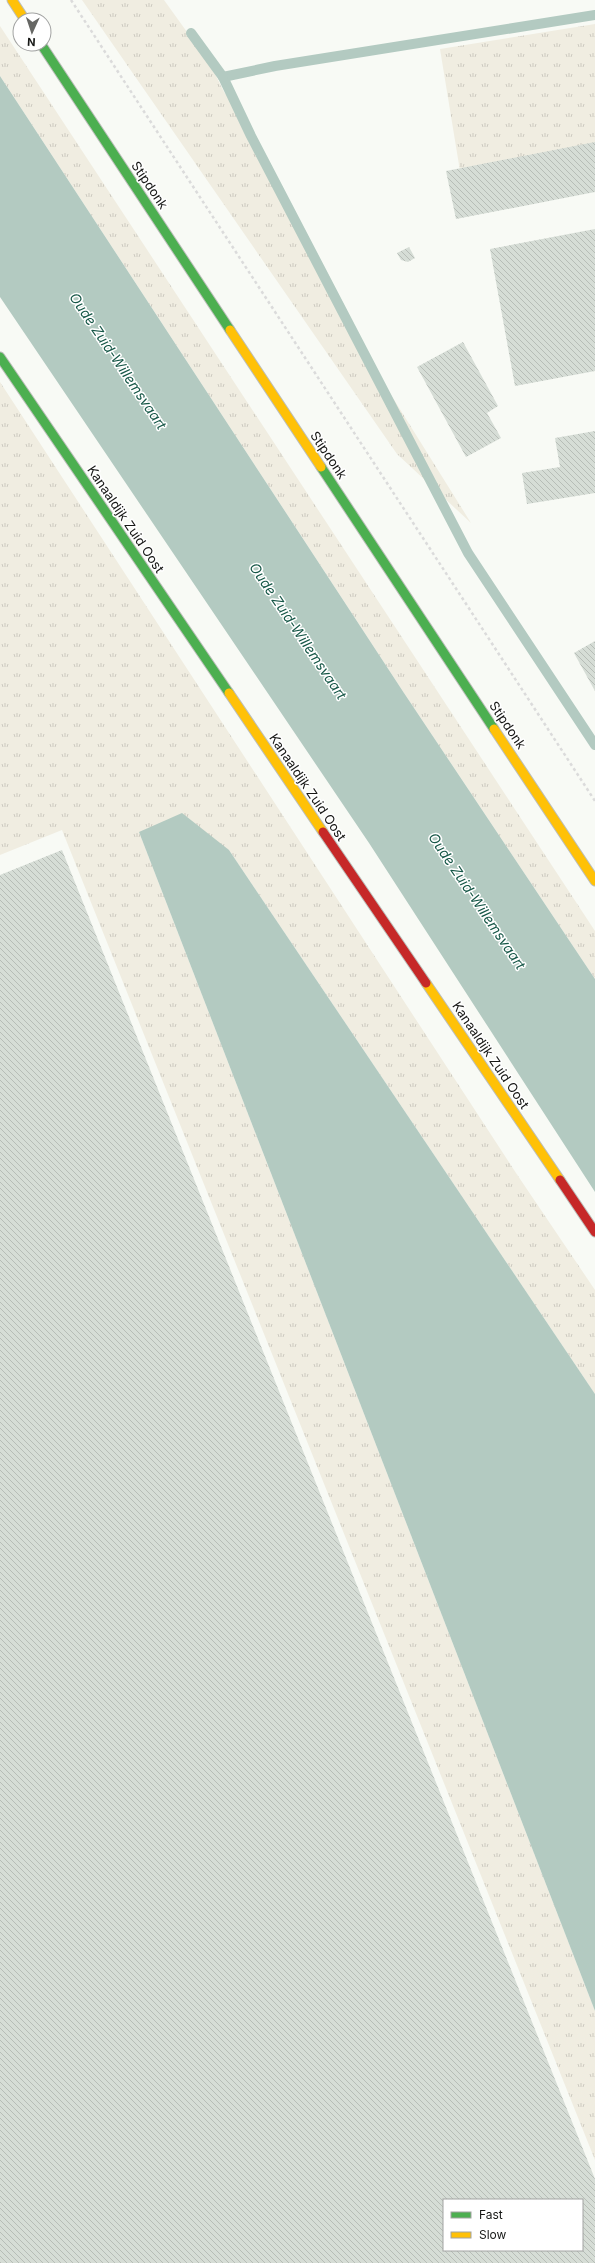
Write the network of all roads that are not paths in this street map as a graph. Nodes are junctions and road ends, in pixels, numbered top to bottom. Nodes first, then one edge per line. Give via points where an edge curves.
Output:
1 (12, 0) edge
2 (20, 12) edge
3 (46, 52) edge
4 (0, 357) edge
5 (595, 881) edge
6 (595, 1232) edge

1 - 2 street
3 - 5 street, Stipdonk
4 - 6 street, Kanaaldijk Zuid Oost

